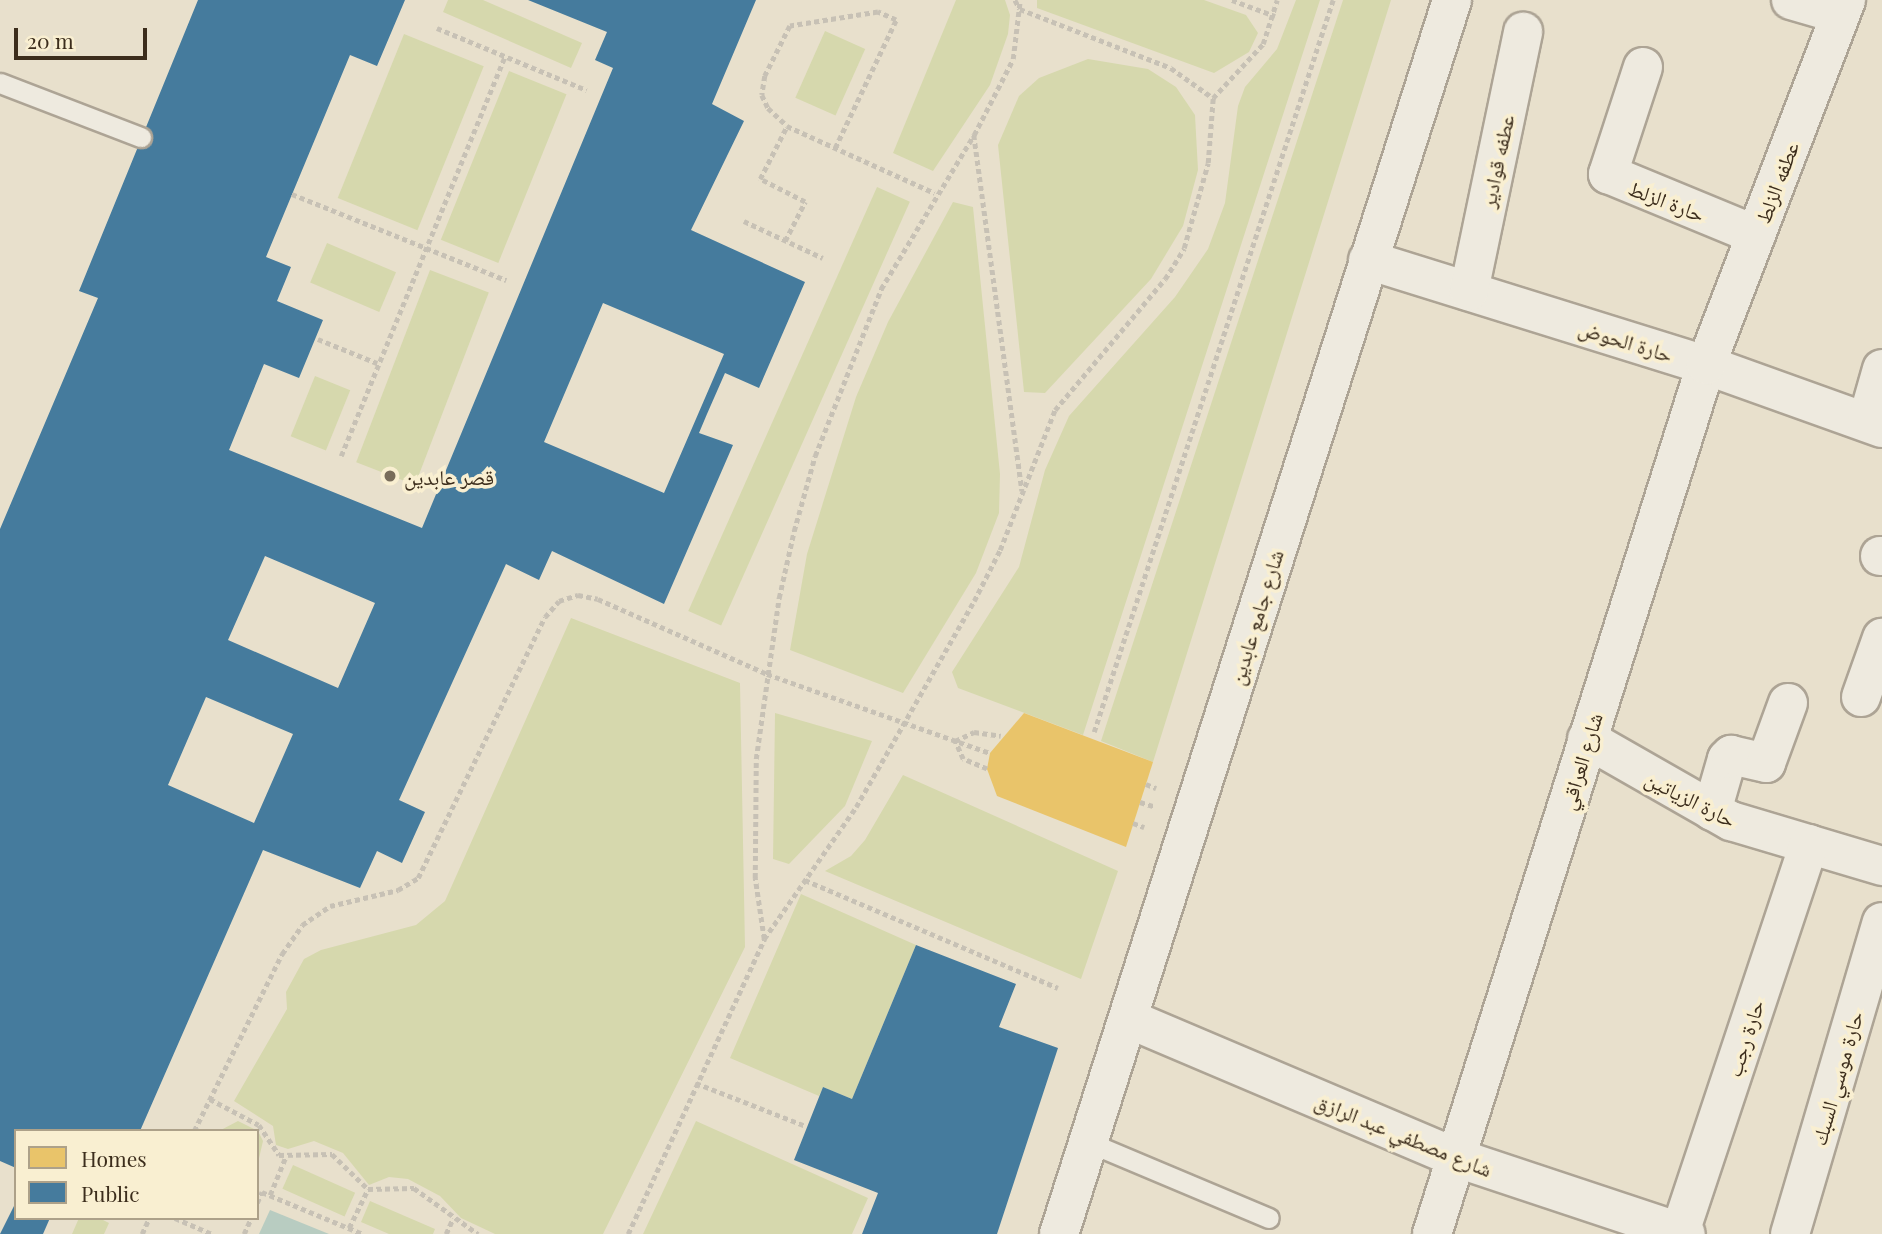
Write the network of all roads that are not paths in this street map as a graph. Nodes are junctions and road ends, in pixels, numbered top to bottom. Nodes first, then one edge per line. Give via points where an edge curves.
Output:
1 (1452, 0) edge
2 (1791, 0) edge
3 (1842, 7) edge
4 (1523, 32) dead end
5 (1643, 67) dead end
6 (0, 83) edge
7 (141, 138) dead end
8 (1756, 235) junction
9 (1368, 260) junction
10 (1469, 291) junction
11 (1706, 365) junction
12 (1882, 369) edge
13 (1874, 425) edge
14 (1882, 638) edge
15 (1861, 697) dead end
16 (1788, 703) dead end
17 (1587, 739) junction
18 (1712, 811) junction
19 (1808, 844) junction
20 (1882, 866) edge
21 (1882, 922) edge
22 (1129, 1019) junction
23 (1088, 1142) junction
24 (1457, 1158) junction
25 (1269, 1218) dead end
26 (1683, 1233) edge
27 (1059, 1234) edge
28 (1432, 1234) edge
29 (1790, 1234) edge

1 - 9 street, شارع جامع عابدين
2 - 3 street
3 - 8 street, عطفه الزلط
4 - 10 street, عطفه قوادير
5 - 8 street, حارة الزلط via 1608,174
6 - 7 lane
8 - 11 street, عطفه الزلط
9 - 10 street, حارة الحوض
9 - 22 street, شارع جامع عابدين
10 - 11 street, حارة الحوض
11 - 13 street, حارة الحوض
11 - 17 street, شارع العراقي
12 - 13 street
14 - 15 street
16 - 18 street via 1766,763 1731,755 1727,759
17 - 18 street, حارة الزياتين
17 - 24 street, شارع العراقي
18 - 19 street, حارة الزياتين
19 - 20 street, حارة الزياتين
19 - 26 street, حارة رجب
21 - 29 street, حارة موسي السبك
22 - 23 street, شارع جامع عابدين
22 - 24 street, شارع مصطفي عبد الرازق
23 - 25 lane
23 - 27 street, شارع جامع عابدين
24 - 26 street, شارع مصطفي عبد الرازق
24 - 28 street, شارع العراقي

